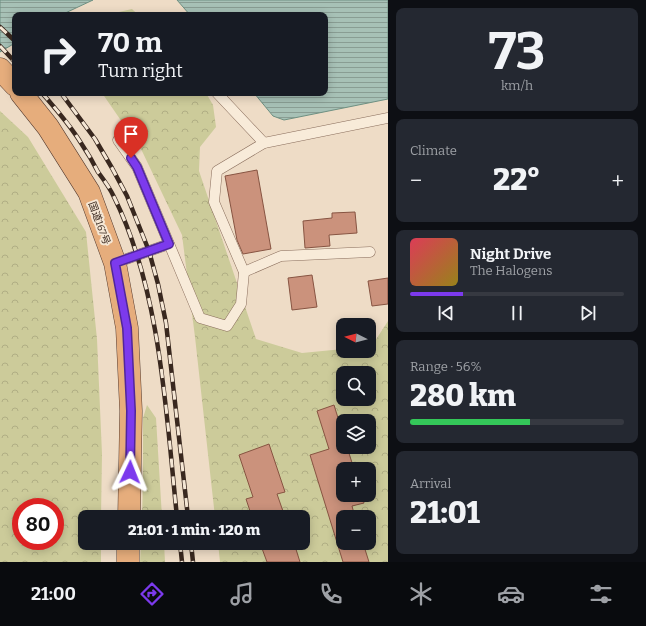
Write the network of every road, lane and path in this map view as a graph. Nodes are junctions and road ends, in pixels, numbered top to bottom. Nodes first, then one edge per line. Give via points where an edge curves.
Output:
1 (23, 96) edge
2 (220, 96) edge
3 (388, 118) edge
4 (118, 140) dead end
5 (264, 144) junction
6 (169, 244) junction
7 (370, 252) dead end
8 (115, 263) junction
9 (244, 272) junction
10 (129, 510) edge
11 (128, 550) edge
12 (128, 562) edge

1 - 8 highway, 国道167号 via 48,127 89,192
2 - 5 lane
3 - 5 lane
4 - 6 lane via 137,167
5 - 9 lane via 217,170 214,202
6 - 8 lane
6 - 9 lane via 200,318 227,326 241,304
7 - 9 lane via 281,256
8 - 10 highway, 国道167号 via 127,328 130,380
11 - 12 highway

